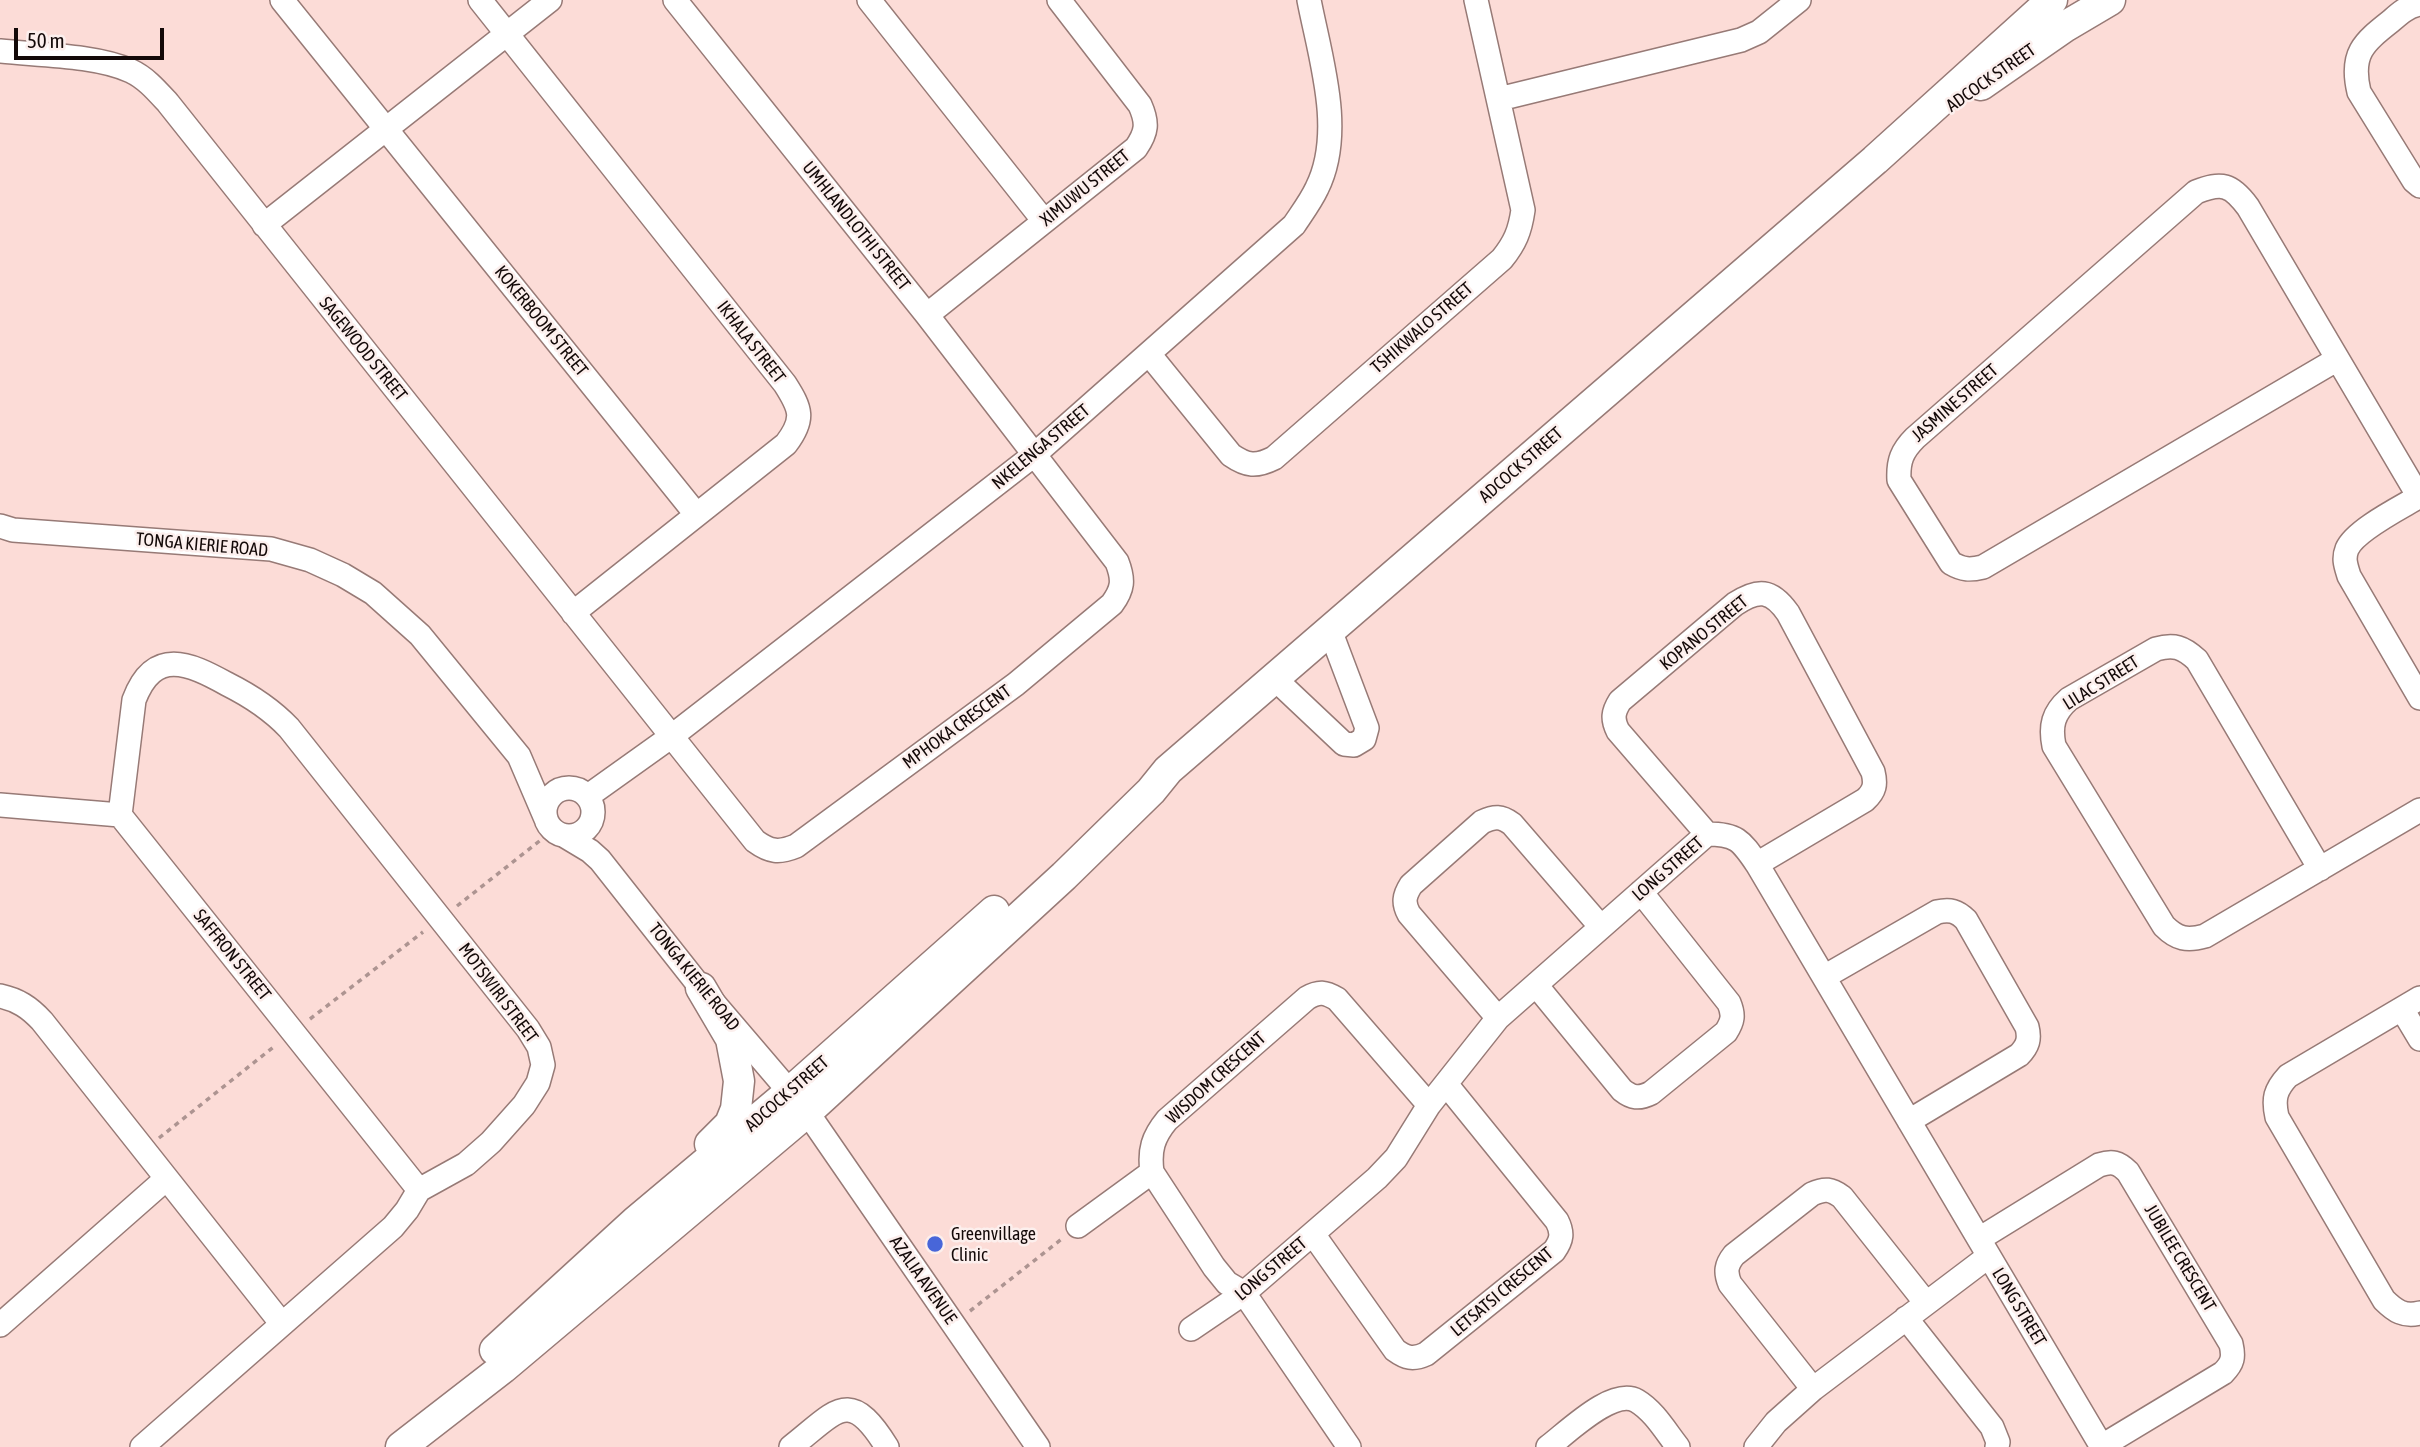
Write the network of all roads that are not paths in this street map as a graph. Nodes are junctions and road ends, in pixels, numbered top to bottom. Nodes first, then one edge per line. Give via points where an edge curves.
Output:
1 (282, 0) edge
2 (480, 0) edge
3 (550, 0) edge
4 (675, 0) edge
5 (869, 0) edge
6 (1059, 0) edge
7 (1309, 0) edge
8 (1476, 0) edge
9 (1798, 0) edge
10 (2052, 0) edge
11 (2110, 0) edge
12 (2420, 4) edge
13 (507, 34) junction
14 (0, 51) edge
15 (1499, 99) junction
16 (386, 129) junction
17 (1875, 160) junction
18 (2420, 186) edge
19 (1044, 221) junction
20 (264, 225) junction
21 (927, 315) junction
22 (1149, 354) junction
23 (2336, 360) junction
24 (1034, 455) junction
25 (2419, 497) edge
26 (696, 514) junction
27 (4, 529) edge
28 (573, 613) junction
29 (1331, 629) junction
30 (1274, 678) junction
31 (2420, 698) edge
32 (672, 736) junction
33 (519, 756) junction
34 (583, 793) junction
35 (0, 805) edge
36 (2420, 810) edge
37 (120, 815) junction
38 (592, 820) junction
39 (555, 828) junction
40 (1707, 834) junction
41 (600, 860) junction
42 (1757, 863) junction
43 (2320, 869) junction
44 (1641, 892) junction
45 (1601, 927) junction
46 (1824, 977) junction
47 (1536, 985) junction
48 (701, 988) junction
49 (0, 996) edge
50 (2411, 1003) edge
51 (1498, 1018) junction
52 (2420, 1039) edge
53 (1446, 1084) junction
54 (799, 1102) junction
55 (1429, 1105) junction
56 (1909, 1121) junction
57 (1152, 1172) junction
58 (166, 1179) junction
59 (419, 1190) junction
60 (635, 1222) junction
61 (1078, 1226) road end
62 (1312, 1234) junction
63 (1984, 1247) junction
64 (1244, 1293) junction
65 (1926, 1303) junction
66 (2420, 1313) edge
67 (1906, 1318) junction
68 (282, 1324) junction
69 (0, 1325) edge
70 (1191, 1329) dead end
71 (1813, 1389) junction
72 (410, 1439) edge
73 (2102, 1446) edge
74 (142, 1447) edge
75 (791, 1447) edge
76 (887, 1447) edge
77 (1038, 1447) edge
78 (1349, 1447) edge
79 (1548, 1447) edge
80 (1678, 1447) edge
81 (1756, 1447) edge
82 (1997, 1447) edge

1 - 16 street, KOKERBOOM STREET
2 - 13 street, IKHALA STREET
3 - 13 street
4 - 21 street, UMHLANDLOTHI STREET
5 - 19 street
6 - 19 street, XIMUWU STREET via 1147,120 1145,135 1136,148
7 - 22 street, NKELENGA STREET via 1329,105 1327,154 1318,186 1294,225
8 - 15 street, TSHIKWALO STREET
9 - 15 street via 1759,32 1741,40
10 - 17 main road, ADCOCK STREET
11 - 17 main road, ADCOCK STREET
12 - 18 street via 2367,40 2355,76 2359,92
13 - 16 street
13 - 26 street, IKHALA STREET via 797,404 800,420 786,444
14 - 20 street, SAGEWOOD STREET via 86,60 132,71 168,103
15 - 22 street, TSHIKWALO STREET via 1523,210 1515,243 1274,458 1252,465 1231,454
16 - 20 street
16 - 26 street, KOKERBOOM STREET
17 - 29 main road, ADCOCK STREET
19 - 21 street, XIMUWU STREET
20 - 28 street, SAGEWOOD STREET
21 - 24 street, UMHLANDLOTHI STREET
22 - 24 street, NKELENGA STREET
23 - 23 street, JASMINE STREET via 2248,207 2238,193 2213,186 2196,192 1910,443 1901,455 1899,480 1951,564 1970,570 1983,567
23 - 25 street, JASMINE STREET
24 - 32 street, NKELENGA STREET
24 - 32 street, MPHOKA CRESCENT via 1117,562 1123,577 1121,592 1112,604 1016,684 782,852 767,850 755,841
25 - 31 street via 2358,535 2348,546 2344,561 2348,576
26 - 28 street, IKHALA STREET
27 - 33 street, TONGA KIERIE ROAD via 271,549 343,575 373,593 420,635
28 - 32 street, SAGEWOOD STREET
29 - 30 main road, ADCOCK STREET
29 - 30 street via 1367,729 1364,739 1344,744
30 - 54 main road, ADCOCK STREET via 1168,769 1064,876
32 - 34 street, NKELENGA STREET
33 - 34 street, TONGA KIERIE ROAD
33 - 39 street, TONGA KIERIE ROAD
34 - 38 street via 593,807
34 - 39 street via 564,788 552,794 546,805
35 - 37 street
36 - 43 street, LILAC STREET
37 - 59 street, SAFFRON STREET
37 - 59 street, MOTSWIRI STREET via 134,700 141,682 152,670 183,663 256,699 282,720 441,919 528,1029 543,1065 524,1105 491,1142 466,1164
38 - 39 street via 579,834
38 - 41 street, TONGA KIERIE ROAD
39 - 41 street, TONGA KIERIE ROAD
40 - 42 street, LONG STREET via 1728,834 1744,844
40 - 42 street, KOPANO STREET via 1618,731 1614,710 1735,604 1749,595 1766,594 1788,613 1876,782 1865,800
40 - 44 street, LONG STREET
41 - 48 street, TONGA KIERIE ROAD
42 - 46 street, LONG STREET
43 - 43 street, LILAC STREET via 2205,936 2175,937 2054,746 2051,732 2059,709 2156,649 2171,645 2186,649 2197,660
44 - 45 street, LONG STREET
44 - 47 street via 1729,1003 1732,1023 1726,1032 1651,1093 1642,1098 1630,1096
45 - 47 street, LONG STREET
45 - 51 street via 1512,824 1503,817 1482,822 1411,885 1404,905
46 - 56 street, LONG STREET
46 - 56 street via 1937,912 1958,912 1966,920 2026,1027 2026,1048
47 - 51 street, LONG STREET
48 - 54 street, TONGA KIERIE ROAD
48 - 60 main road via 731,1039 739,1081 736,1109 730,1124 665,1186
49 - 58 street via 15,999 42,1021
50 - 52 street
50 - 66 street via 2288,1076 2277,1087 2273,1102 2277,1117 2384,1300 2395,1311
51 - 53 street, LONG STREET
53 - 55 street, LONG STREET
53 - 62 street, LETSATSI CRESCENT via 1557,1221 1562,1231 1554,1251 1415,1359 1395,1350
54 - 60 main road, ADCOCK STREET
54 - 72 main road, ADCOCK STREET via 503,1368
54 - 77 street, AZALIA AVENUE
55 - 57 street, WISDOM CRESCENT via 1337,999 1316,993 1167,1120 1150,1154
55 - 62 street, LONG STREET via 1396,1158
56 - 63 street, LONG STREET
57 - 61 street
57 - 64 street via 1214,1267 1227,1283
58 - 68 street
58 - 69 street
59 - 68 street, MOTSWIRI STREET via 393,1227
60 - 72 main road, ADCOCK STREET via 462,1382
62 - 64 street, LONG STREET
63 - 65 street
63 - 73 street, LONG STREET
63 - 73 street, JUBILEE CRESCENT via 2099,1165 2120,1164 2231,1344 2234,1355 2223,1373
64 - 70 street, LONG STREET
64 - 78 street
65 - 67 street
65 - 71 street via 1842,1197 1822,1189 1812,1194 1734,1255 1726,1274
67 - 71 street
67 - 82 street via 1992,1427
68 - 74 street, MOTSWIRI STREET
71 - 81 street
75 - 76 street via 846,1409 858,1411 871,1422
79 - 80 street via 1605,1403 1619,1398 1635,1399

